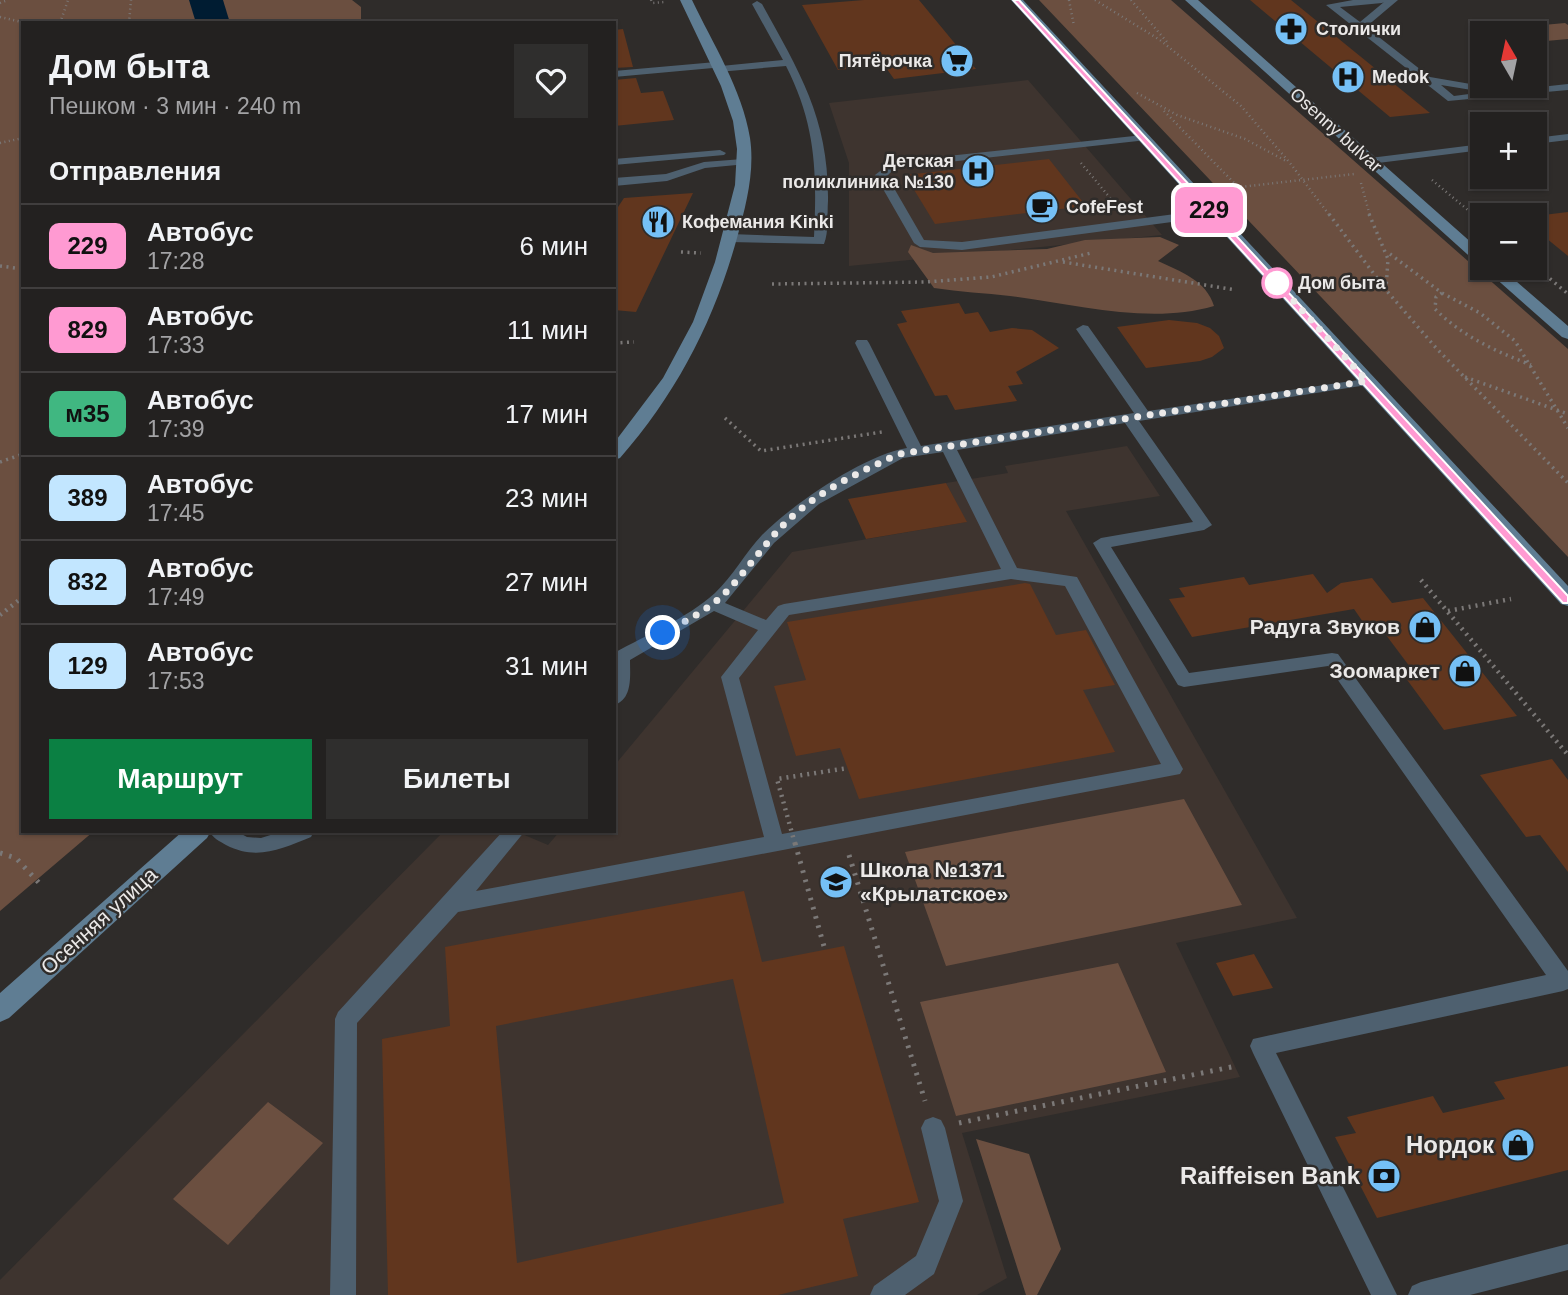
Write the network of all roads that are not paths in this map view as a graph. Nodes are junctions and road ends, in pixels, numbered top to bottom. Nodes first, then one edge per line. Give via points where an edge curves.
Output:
1 (686, 0) edge
2 (1017, 0) edge
3 (1191, 0) edge
4 (1382, 0) edge
5 (1393, 0) edge
6 (757, 4) dead end
7 (1360, 27) junction
8 (787, 59) junction
9 (716, 66) junction
10 (616, 74) edge
11 (1565, 89) edge
12 (1568, 137) edge
13 (1143, 138) junction
14 (1547, 140) edge
15 (1470, 148) edge
16 (744, 156) junction
17 (1370, 161) junction
18 (616, 162) edge
19 (616, 182) edge
20 (1213, 213) junction
21 (730, 238) junction
22 (1470, 249) edge
23 (1506, 280) edge
24 (1083, 329) dead end
25 (1568, 334) edge
26 (862, 343) dead end
27 (1367, 381) junction
28 (1137, 417) junction
29 (947, 445) junction
30 (916, 451) junction
31 (616, 452) edge
32 (1011, 573) junction
33 (1568, 599) edge
34 (713, 604) junction
35 (769, 628) junction
36 (617, 659) edge
37 (616, 695) edge
38 (197, 833) edge
39 (222, 833) edge
40 (299, 833) edge
41 (513, 833) edge
42 (775, 843) junction
43 (453, 904) junction
44 (0, 1010) edge
45 (933, 1128) road end
46 (1568, 1257) edge
47 (343, 1295) edge
48 (883, 1295) edge
49 (1384, 1295) edge
50 (1421, 1295) edge

1 - 9 street
2 - 13 street
3 - 17 street, Osenny bulvar
4 - 7 lane via 1331,5
5 - 7 lane
6 - 8 lane
7 - 11 lane via 1426,79 1509,93
8 - 9 lane
8 - 21 lane via 818,140 820,241
9 - 10 lane
9 - 16 street via 739,119
12 - 14 lane
13 - 20 street
13 - 20 lane via 892,165 881,175 920,243 962,246
15 - 17 lane
16 - 18 lane
16 - 19 lane via 667,177
16 - 21 street via 741,196
17 - 22 street, Osenny bulvar
20 - 27 street
21 - 31 street via 703,319 677,371
23 - 25 street
24 - 28 lane
26 - 30 lane
27 - 28 lane
27 - 33 street
28 - 29 lane
28 - 49 lane via 1204,525 1101,543 1184,680 1332,659 1563,981 1261,1046
29 - 30 lane
29 - 32 lane
30 - 34 lane via 899,454 841,481 800,509
32 - 35 lane via 784,610
32 - 42 lane via 1071,581 1173,769
34 - 35 lane
34 - 36 lane
35 - 42 lane via 730,677
36 - 37 lane via 621,688
38 - 44 street, Осенняя улица
39 - 40 lane via 241,845 262,848
41 - 43 lane
42 - 43 lane
43 - 47 lane via 346,1019
45 - 48 lane via 951,1201 925,1265
46 - 50 lane

